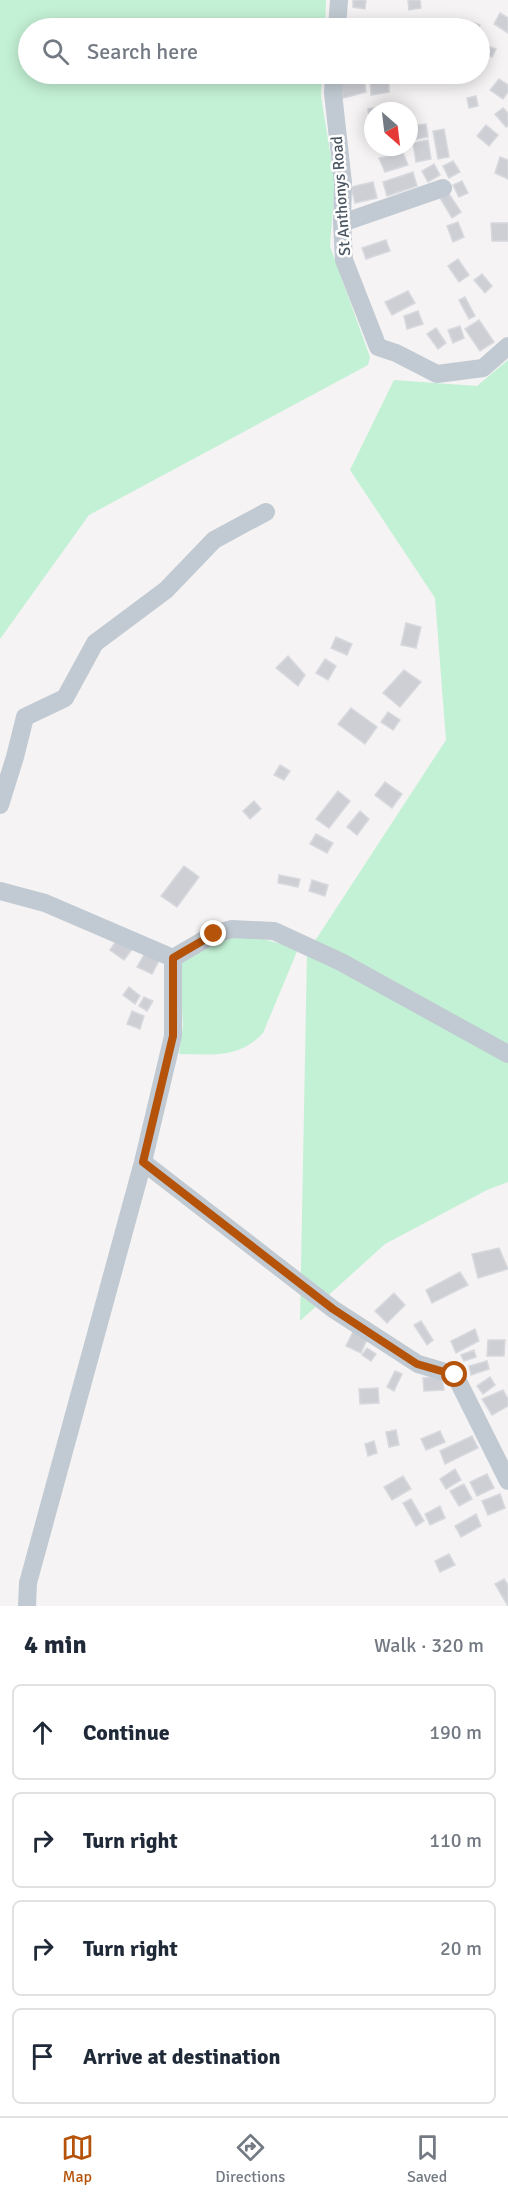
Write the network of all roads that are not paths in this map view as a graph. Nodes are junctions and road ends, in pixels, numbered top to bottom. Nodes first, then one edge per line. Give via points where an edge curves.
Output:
1 (339, 0) edge
2 (338, 18) edge
3 (333, 84) edge
4 (443, 188) dead end
5 (342, 223) junction
6 (508, 346) edge
7 (266, 512) dead end
8 (0, 805) edge
9 (0, 891) edge
10 (173, 958) junction
11 (508, 1054) edge
12 (143, 1162) junction
13 (508, 1481) edge
14 (27, 1606) edge

1 - 2 street
3 - 5 street, St Anthonys Road via 344,183
4 - 5 street
5 - 6 street, St Anthonys Road via 345,260 378,347 437,374 483,368
7 - 8 street via 214,540 166,590 94,643 65,698 25,717
9 - 10 street via 45,903
10 - 11 street via 214,934 232,929 274,931 341,962
10 - 12 street via 173,1036
12 - 13 street via 333,1309 417,1364 455,1375
12 - 14 street via 28,1583

